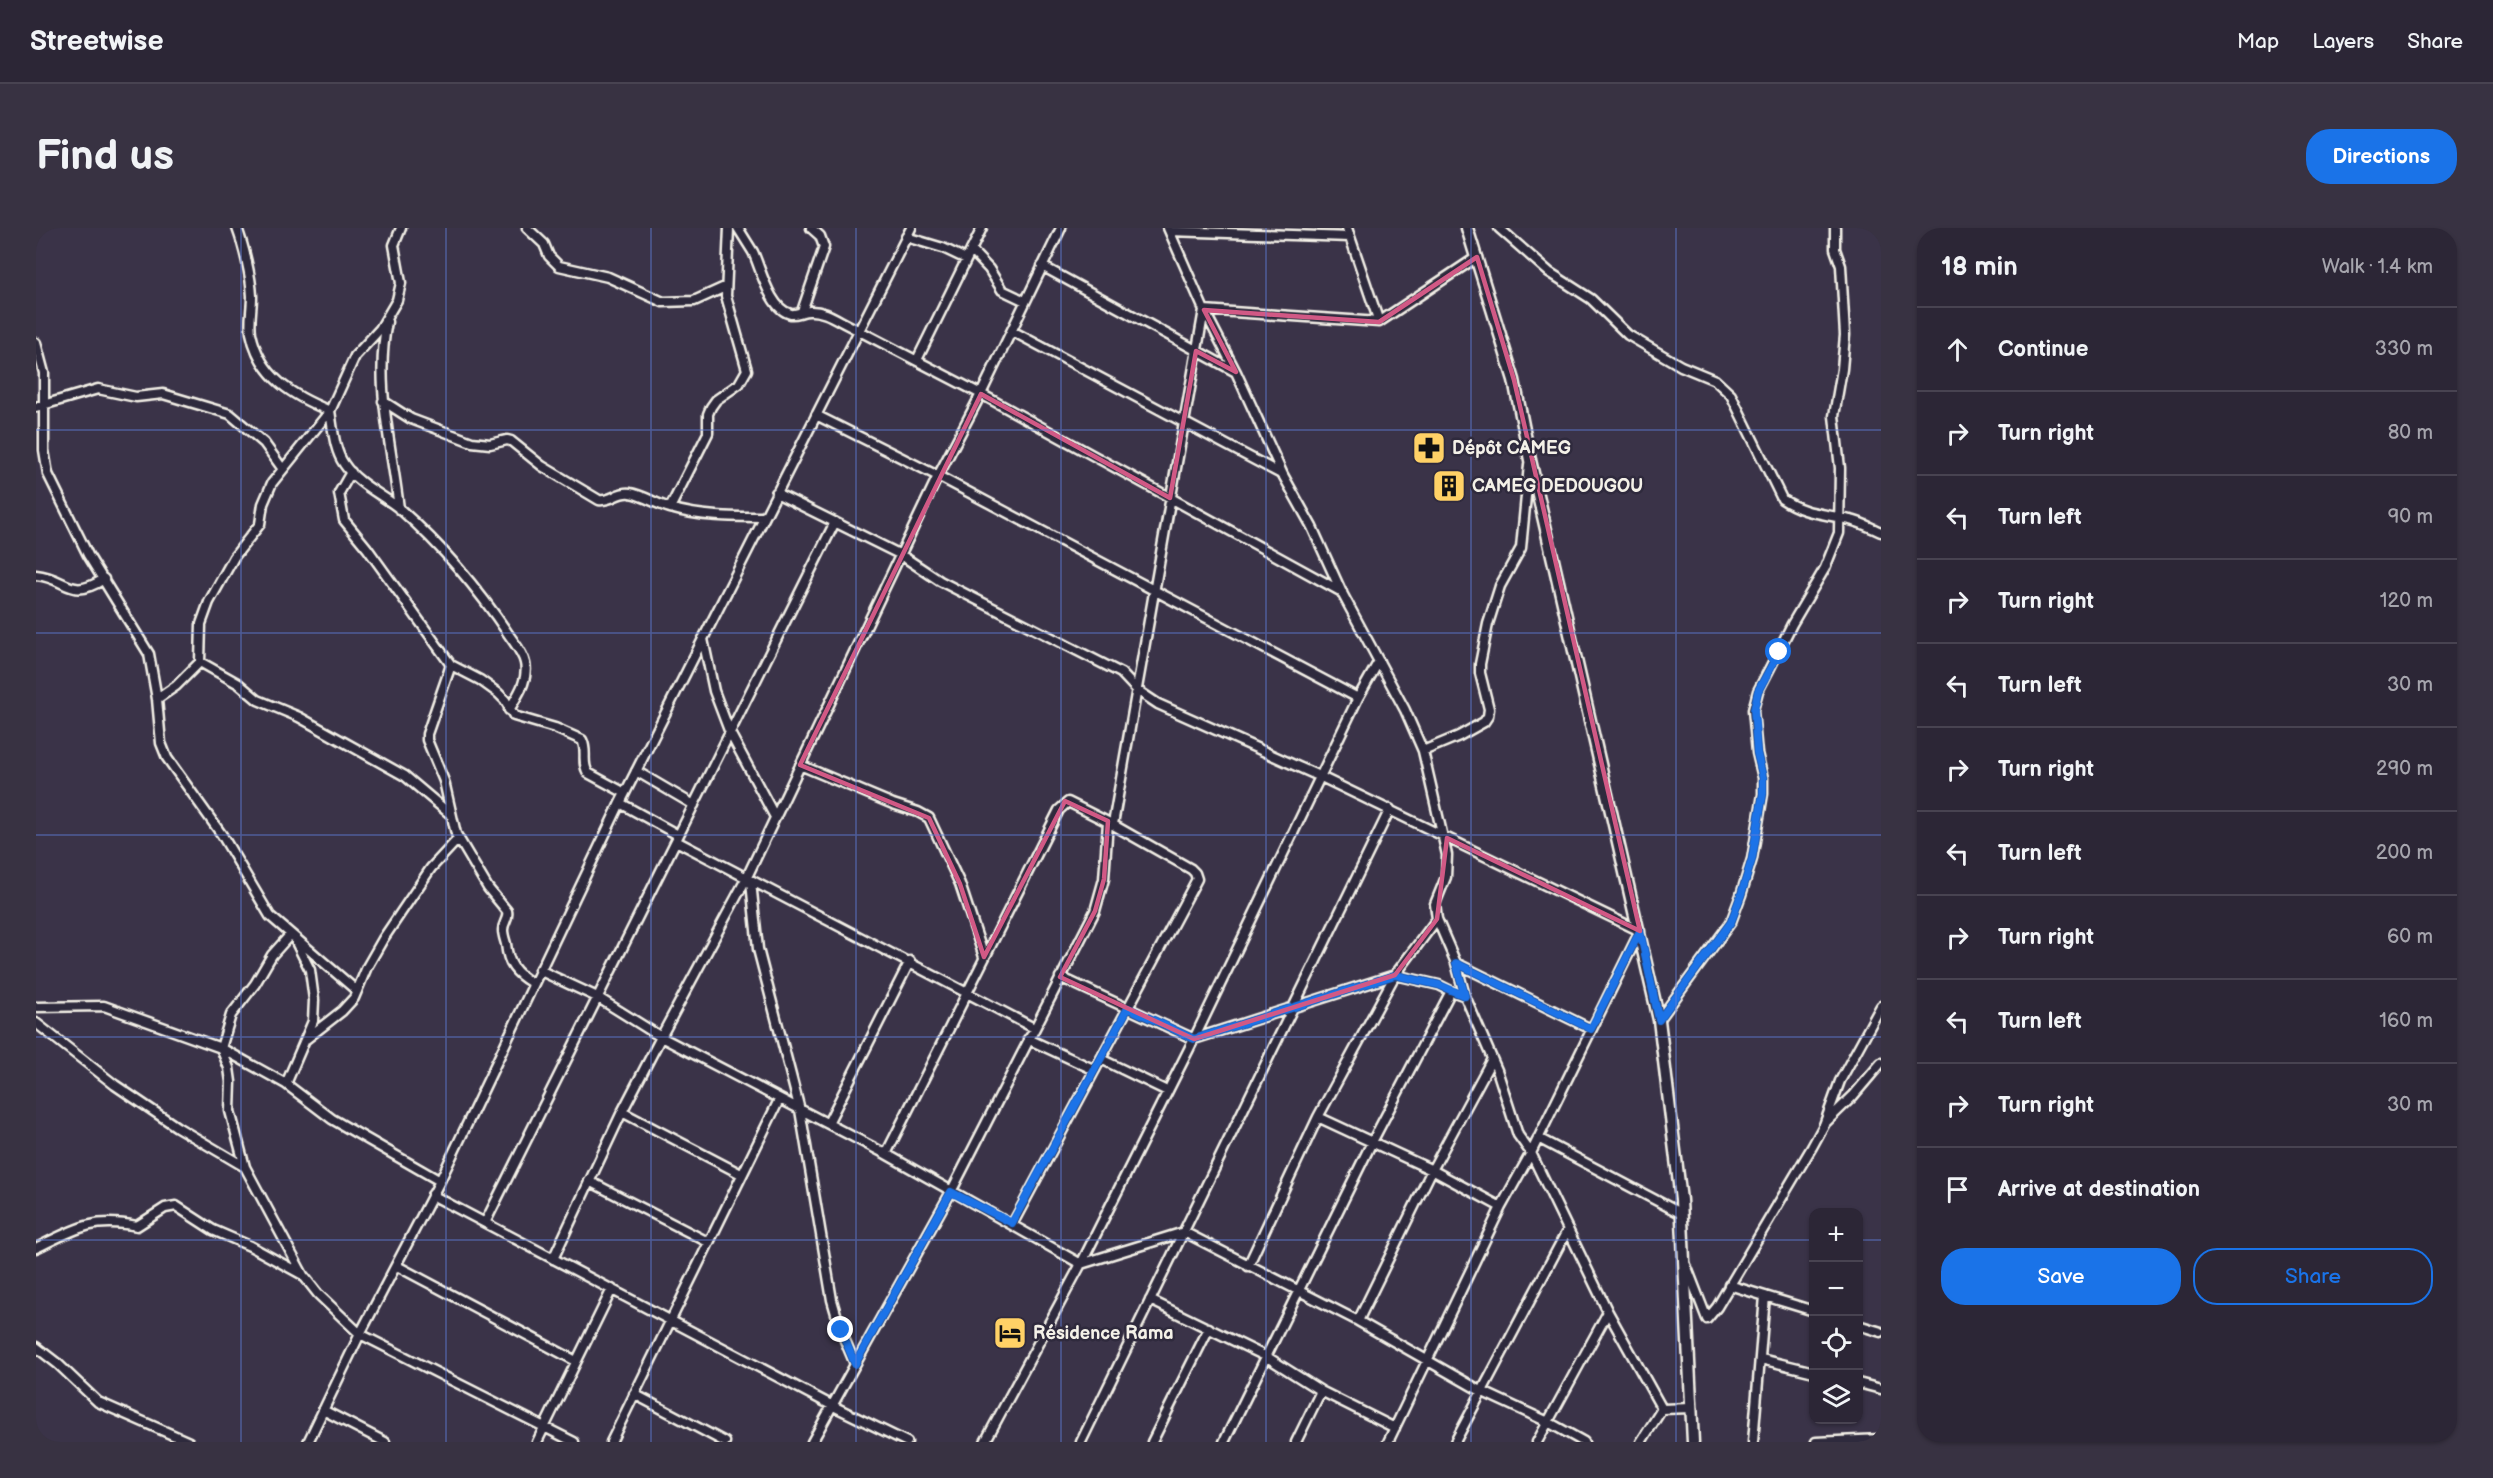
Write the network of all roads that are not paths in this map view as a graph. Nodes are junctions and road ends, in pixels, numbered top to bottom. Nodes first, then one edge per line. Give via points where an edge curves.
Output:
1 (237, 228) edge
2 (401, 228) edge
3 (527, 228) edge
4 (729, 228) edge
5 (738, 228) edge
6 (811, 228) edge
7 (982, 228) edge
8 (1061, 228) edge
9 (1347, 228) edge
10 (1467, 228) edge
11 (1499, 228) edge
12 (1836, 228) edge
13 (1169, 230) edge
14 (908, 232) edge
15 (1350, 237) junction
16 (971, 250) junction
17 (1477, 258) junction
18 (966, 260) junction
19 (1042, 266) junction
20 (725, 286) junction
21 (1025, 301) junction
22 (1204, 310) junction
23 (802, 311) junction
24 (388, 318) junction
25 (1379, 322) junction
26 (858, 330) junction
27 (1012, 331) junction
28 (36, 343) edge
29 (1196, 351) junction
30 (917, 360) junction
31 (1236, 372) junction
32 (981, 394) junction
33 (383, 401) junction
34 (45, 404) junction
35 (36, 407) edge
36 (330, 411) junction
37 (816, 415) junction
38 (1184, 422) junction
39 (1530, 460) junction
40 (282, 468) junction
41 (351, 472) junction
42 (1284, 475) junction
43 (938, 477) junction
44 (776, 493) junction
45 (1170, 498) junction
46 (670, 508) junction
47 (399, 509) junction
48 (764, 517) junction
49 (1840, 518) junction
50 (835, 522) junction
51 (1881, 532) edge
52 (901, 555) junction
53 (36, 575) edge
54 (104, 579) junction
55 (1154, 590) junction
56 (1342, 592) junction
57 (703, 639) junction
58 (1379, 661) junction
59 (200, 662) junction
60 (451, 665) junction
61 (1137, 690) junction
62 (1358, 698) junction
63 (157, 699) junction
64 (509, 710) junction
65 (730, 733) junction
66 (1423, 751) junction
67 (800, 765) junction
68 (636, 771) junction
69 (1321, 777) junction
70 (625, 793) junction
71 (620, 803) junction
72 (694, 804) junction
73 (1390, 809) junction
74 (450, 814) junction
75 (775, 817) junction
76 (1110, 823) junction
77 (1444, 837) junction
78 (677, 838) junction
79 (458, 839) junction
80 (748, 880) junction
81 (1437, 919) junction
82 (1640, 931) junction
83 (292, 937) junction
84 (984, 957) junction
85 (910, 961) junction
86 (1456, 963) junction
87 (539, 970) junction
88 (1395, 975) junction
89 (1060, 976) junction
90 (532, 983) junction
91 (357, 991) junction
92 (1451, 991) junction
93 (966, 992) junction
94 (1465, 996) junction
95 (597, 997) junction
96 (1881, 1006) edge
97 (36, 1007) edge
98 (1293, 1007) junction
99 (1128, 1008) junction
100 (1659, 1020) junction
101 (36, 1023) edge
102 (1034, 1028) junction
103 (1591, 1029) junction
104 (661, 1037) junction
105 (306, 1039) junction
106 (1028, 1039) junction
107 (1194, 1039) junction
108 (221, 1048) junction
109 (1101, 1059) junction
110 (1491, 1059) junction
111 (1881, 1063) edge
112 (1095, 1070) junction
113 (286, 1084) junction
114 (1167, 1091) junction
115 (778, 1100) junction
116 (800, 1110) junction
117 (622, 1112) junction
118 (1318, 1117) junction
119 (828, 1123) junction
120 (1824, 1125) junction
121 (1538, 1138) junction
122 (1371, 1143) junction
123 (1531, 1153) junction
124 (886, 1154) junction
125 (245, 1167) junction
126 (1432, 1170) junction
127 (741, 1174) junction
128 (440, 1181) junction
129 (589, 1182) junction
130 (951, 1192) junction
131 (432, 1195) junction
132 (1501, 1207) junction
133 (1682, 1214) junction
134 (485, 1223) junction
135 (1012, 1223) junction
136 (1568, 1229) junction
137 (1184, 1232) junction
138 (708, 1242) junction
139 (36, 1248) edge
140 (553, 1259) junction
141 (1684, 1259) junction
142 (1082, 1264) junction
143 (397, 1266) junction
144 (1248, 1266) junction
145 (303, 1275) junction
146 (1729, 1285) junction
147 (612, 1289) junction
148 (1299, 1291) junction
149 (1765, 1296) junction
150 (1150, 1300) junction
151 (1809, 1309) edge
152 (1608, 1312) junction
153 (670, 1320) junction
154 (1358, 1321) junction
155 (1863, 1327) edge
156 (1209, 1328) junction
157 (1881, 1332) edge
158 (360, 1334) junction
159 (36, 1347) edge
160 (1267, 1357) junction
161 (1761, 1359) junction
162 (1428, 1360) junction
163 (576, 1361) junction
164 (855, 1364) junction
165 (1809, 1371) edge
166 (1863, 1384) edge
167 (1881, 1389) edge
168 (1321, 1391) junction
169 (1481, 1391) junction
170 (634, 1394) junction
171 (832, 1406) junction
172 (1691, 1407) junction
173 (1662, 1409) junction
174 (323, 1410) junction
175 (1548, 1422) junction
176 (545, 1427) junction
177 (1395, 1428) junction
178 (160, 1430) junction
179 (1881, 1439) edge
180 (162, 1442) edge
181 (189, 1442) edge
182 (308, 1442) edge
183 (385, 1442) edge
184 (537, 1442) edge
185 (574, 1442) edge
186 (611, 1442) edge
187 (725, 1442) edge
188 (812, 1442) edge
189 (907, 1442) edge
190 (985, 1442) edge
191 (1081, 1442) edge
192 (1152, 1442) edge
193 (1224, 1442) edge
194 (1296, 1442) edge
195 (1388, 1442) edge
196 (1455, 1442) edge
197 (1537, 1442) edge
198 (1584, 1442) edge
199 (1641, 1442) edge
200 (1693, 1442) edge
201 (1753, 1442) edge
202 (1816, 1442) edge

1 - 36 street via 251,293 251,334 259,354 282,387 299,399
2 - 24 street via 394,245 401,290
3 - 20 street via 559,266 632,286 663,302 694,301
4 - 20 street
5 - 23 street via 775,303 789,314
6 - 23 street via 824,247
7 - 16 street
8 - 19 street
9 - 15 street
10 - 17 main road
11 - 49 street via 1549,272 1591,299 1628,335 1724,387 1782,499 1796,508
12 - 49 street via 1845,335 1834,416
13 - 15 street
13 - 22 street
14 - 18 street
14 - 26 street
15 - 25 street
16 - 18 street
16 - 21 street via 1002,290
17 - 25 street
17 - 39 main road via 1514,380
18 - 30 street
19 - 21 street
19 - 29 street
20 - 46 street via 747,370 739,384 711,407 708,434
21 - 27 street
22 - 25 street
22 - 29 street
22 - 31 street
23 - 26 street via 824,313
24 - 33 street via 381,373
24 - 36 street via 355,356
26 - 30 street
26 - 37 street
27 - 32 street
27 - 38 street
28 - 34 street via 44,374
29 - 31 street
29 - 38 street
30 - 32 street
31 - 42 street
32 - 43 street
32 - 45 street
33 - 46 street via 411,419 466,440 490,444 511,441 542,466 599,500 628,492
33 - 47 street
34 - 35 street
34 - 40 street via 98,389 136,397 163,394 230,414 264,443
34 - 54 street via 48,474
36 - 40 street
36 - 41 street via 339,457
37 - 43 street
37 - 44 street
38 - 42 street
38 - 45 street
39 - 66 street via 1521,548 1500,586 1480,664 1488,717 1459,736
39 - 82 main road
40 - 59 street via 265,497 260,524 234,557 209,602 201,624
41 - 47 street
41 - 60 street via 339,493 344,520
42 - 56 street
43 - 52 street
43 - 55 street
44 - 48 street
44 - 50 street
45 - 55 street
45 - 56 street
46 - 48 street via 719,517
47 - 64 street via 465,577 520,651 525,663 524,681
48 - 57 street
49 - 51 street
49 - 100 street via 1831,555 1756,700 1763,794 1752,859 1741,895 1731,922
50 - 52 street
50 - 65 street
52 - 61 street via 940,581 1121,673
52 - 67 street
53 - 54 street via 78,590
54 - 63 street via 149,654
55 - 61 street
55 - 62 street
56 - 58 street
57 - 65 street via 714,691
57 - 68 street
58 - 62 street
58 - 66 street
59 - 63 street
59 - 74 street via 258,699 299,717 405,776
60 - 64 street via 498,693
60 - 74 street via 427,734 444,781
61 - 69 street via 1158,704
61 - 76 street
62 - 69 street
63 - 83 street via 161,743 167,758 222,835 270,916
64 - 70 street via 514,716 582,740 588,773
65 - 72 street
65 - 75 street
66 - 77 street
67 - 75 street
67 - 84 street via 928,818 960,884
68 - 70 street
68 - 72 street
69 - 73 street
69 - 107 street
70 - 71 street
71 - 78 street
71 - 87 street
72 - 78 street
73 - 77 street
73 - 98 street
74 - 79 street
75 - 80 street
76 - 84 street via 1068,802 1062,805
76 - 89 street via 1104,879 1095,911
76 - 99 street via 1191,869 1197,879
77 - 81 street via 1447,870 1436,904
77 - 82 street
78 - 80 street
78 - 95 street
79 - 90 street via 507,911 503,930 506,956 512,968
79 - 91 street via 431,868 383,939
80 - 85 street
80 - 104 street
80 - 116 street via 758,949
81 - 86 street
81 - 88 street
82 - 100 main road
82 - 103 street
83 - 91 street
83 - 105 street via 310,970 313,1021
83 - 108 street via 272,955 231,1015
84 - 93 street
85 - 93 street
85 - 119 street
86 - 94 street
86 - 103 street
87 - 90 street
87 - 95 street
88 - 92 street
88 - 98 street
88 - 118 street
89 - 99 street
89 - 102 street
90 - 128 street
91 - 105 street via 342,1011
92 - 94 street
92 - 122 street
93 - 102 street
93 - 124 street
94 - 110 street
95 - 104 street
95 - 134 street
96 - 120 street via 1840,1081
97 - 108 street via 104,1006
98 - 107 street
98 - 137 street
99 - 107 street
99 - 109 street
100 - 133 main road
101 - 125 street via 115,1085
102 - 106 street
103 - 121 street
104 - 115 street
104 - 117 street
105 - 113 street
106 - 112 street
106 - 130 street
107 - 114 street
108 - 113 street
108 - 125 street via 229,1068 230,1111
109 - 112 street
109 - 114 street
110 - 123 street via 1518,1135
110 - 126 street
111 - 120 street
112 - 135 street
113 - 128 street via 332,1119
114 - 142 street
115 - 116 street
115 - 127 street
116 - 119 street
116 - 164 street via 832,1300
117 - 127 street
117 - 129 street
118 - 122 street
118 - 144 street
119 - 124 street
120 - 146 street
121 - 123 street
121 - 133 street
122 - 126 street
122 - 148 street
123 - 132 street
123 - 136 street
124 - 130 street
125 - 145 street
126 - 132 street
126 - 154 street
127 - 138 street
128 - 131 street
129 - 138 street
129 - 140 street
130 - 135 street
130 - 164 street
131 - 134 street
131 - 143 street
132 - 162 street
133 - 141 main road
134 - 140 street
135 - 142 street
136 - 152 street
136 - 169 street
137 - 142 street
137 - 144 street
137 - 150 street
138 - 153 street
139 - 145 street via 91,1223 137,1226 165,1208 176,1206 213,1230
140 - 147 street
141 - 146 street via 1707,1319
141 - 172 main road
142 - 190 street
143 - 158 street
143 - 163 street
144 - 148 street
145 - 158 street
146 - 149 street
147 - 153 street
147 - 163 street
148 - 154 street
148 - 160 street
149 - 151 street
149 - 161 street
150 - 156 street
150 - 191 street
152 - 173 street
152 - 175 street
153 - 170 street
153 - 171 street
154 - 162 street
155 - 157 street
156 - 160 street
156 - 192 street
158 - 174 street
158 - 176 street
159 - 178 street via 99,1402
160 - 168 street
160 - 193 street
161 - 165 street
161 - 201 street
162 - 169 street
162 - 177 street
163 - 176 street
164 - 171 street
166 - 167 street
168 - 177 street
168 - 194 street
169 - 175 street
169 - 196 street
170 - 186 street
170 - 187 street
171 - 188 street
171 - 189 street
172 - 173 street
172 - 200 main road
173 - 199 street
174 - 182 street
174 - 183 street
175 - 197 street
175 - 198 street
176 - 184 street
176 - 185 street
177 - 195 street
178 - 180 street
178 - 181 street
179 - 202 street

